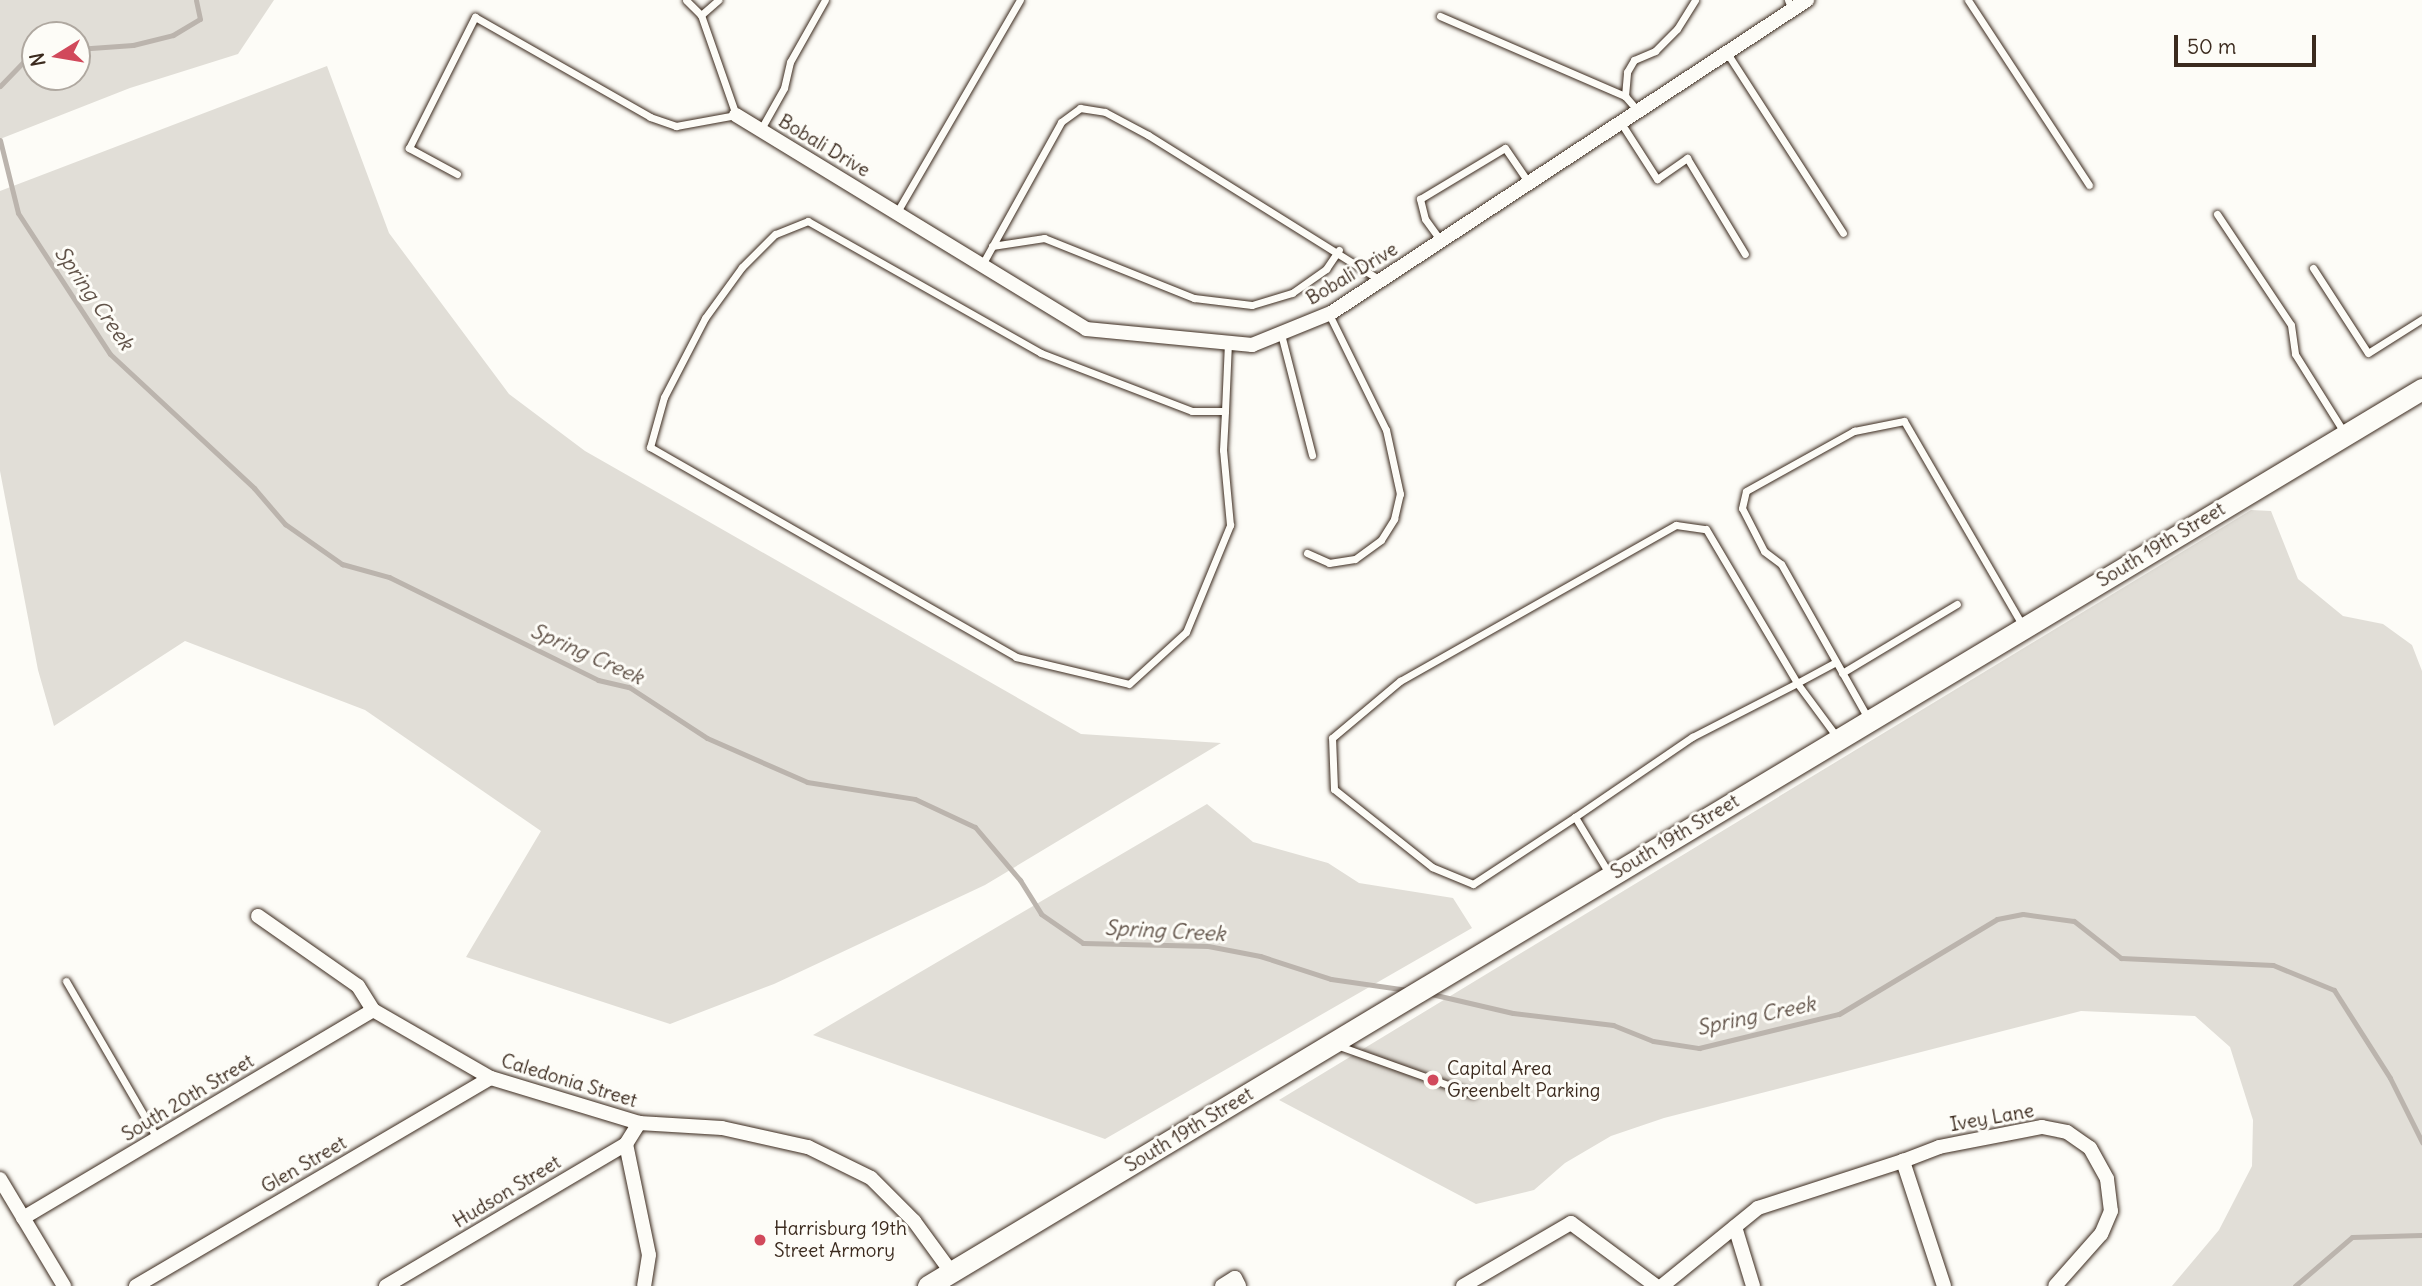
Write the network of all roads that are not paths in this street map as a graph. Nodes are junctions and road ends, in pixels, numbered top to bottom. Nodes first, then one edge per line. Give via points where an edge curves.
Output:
1 (686, 0) edge
2 (718, 0) edge
3 (825, 0) edge
4 (1020, 0) edge
5 (1695, 0) edge
6 (1807, 0) edge
7 (1968, 0) edge
8 (1790, 5) edge
9 (701, 15) junction
10 (1440, 16) dead end
11 (1727, 52) junction
12 (1625, 96) junction
13 (1638, 111) junction
14 (736, 115) junction
15 (1620, 123) junction
16 (760, 130) junction
17 (457, 174) dead end
18 (1529, 183) junction
19 (2089, 185) dead end
20 (897, 212) junction
21 (2217, 214) dead end
22 (1843, 233) dead end
23 (1441, 241) junction
24 (992, 246) junction
25 (1339, 250) junction
26 (1745, 254) dead end
27 (983, 263) junction
28 (2313, 268) dead end
29 (1381, 280) junction
30 (1328, 314) junction
31 (2422, 319) edge
32 (1280, 333) junction
33 (1228, 342) junction
34 (2422, 389) edge
35 (1225, 411) junction
36 (2346, 435) junction
37 (1312, 455) dead end
38 (1307, 553) dead end
39 (1957, 604) dead end
40 (2024, 628) junction
41 (1836, 662) junction
42 (1842, 673) junction
43 (1797, 683) junction
44 (1869, 720) junction
45 (1838, 739) junction
46 (1576, 817) junction
47 (1611, 875) junction
48 (258, 916) dead end
49 (66, 981) dead end
50 (373, 1010) junction
51 (1331, 1043) junction
52 (491, 1078) junction
53 (1473, 1094) dead end
54 (639, 1123) junction
55 (158, 1139) junction
56 (626, 1143) junction
57 (1903, 1161) junction
58 (0, 1179) edge
59 (23, 1218) junction
60 (1735, 1227) junction
61 (951, 1272) junction
62 (1237, 1282) edge
63 (64, 1286) edge
64 (136, 1286) edge
65 (386, 1286) edge
66 (644, 1286) edge
67 (928, 1286) edge
68 (1222, 1286) edge
69 (1463, 1286) edge
70 (1656, 1286) edge
71 (1662, 1286) edge
72 (1753, 1286) edge
73 (1944, 1286) edge
74 (2055, 1286) edge

1 - 9 lane
2 - 9 lane
3 - 16 lane via 790,62 784,88
4 - 20 lane
5 - 12 lane via 1677,29 1655,51 1634,60 1623,85
6 - 8 street, Bobali Drive
7 - 19 lane
8 - 11 street, Bobali Drive
9 - 14 lane
10 - 12 lane
11 - 13 street, Bobali Drive
11 - 22 lane
12 - 13 lane
13 - 15 street, Bobali Drive
14 - 16 street, Bobali Drive
14 - 17 lane via 676,126 650,117 475,18 409,148
15 - 18 street, Bobali Drive
15 - 26 lane via 1657,178 1686,158
16 - 20 street, Bobali Drive
18 - 23 street, Bobali Drive
18 - 23 lane via 1505,148 1420,200 1424,219
20 - 27 street, Bobali Drive
21 - 36 lane via 2291,325 2295,354
23 - 29 street, Bobali Drive
24 - 25 lane via 1044,238 1194,298 1252,304 1292,293 1326,269
24 - 25 lane via 1061,122 1080,108 1105,112
24 - 27 lane
25 - 29 lane
27 - 33 street, Bobali Drive via 1086,329
28 - 31 lane via 2368,353
29 - 30 street, Bobali Drive
30 - 32 street, Bobali Drive
30 - 38 lane via 1386,430 1400,494 1394,519 1381,540 1355,559 1329,563
32 - 33 street, Bobali Drive via 1252,345
32 - 37 lane
33 - 35 lane
34 - 36 street, South 19th Street
35 - 35 lane via 1223,450 1230,525 1186,632 1129,684 1016,657 650,447 664,397 705,318 742,267 775,234 808,221 1041,353 1192,411
36 - 40 street, South 19th Street
39 - 42 lane
40 - 41 lane via 1904,421 1883,422 1854,431 1746,491 1742,508 1764,551 1781,564
40 - 44 street, South 19th Street
41 - 42 lane
41 - 43 lane
42 - 44 lane
43 - 45 lane
43 - 46 lane via 1692,737
43 - 46 lane via 1706,529 1676,525 1400,681 1332,738 1334,789 1433,867 1473,884
44 - 45 street, South 19th Street
45 - 47 street, South 19th Street
46 - 47 lane
47 - 51 street, South 19th Street
48 - 50 street, Caledonia Street via 358,986
49 - 55 lane
50 - 52 street, Caledonia Street
50 - 55 street, South 20th Street
51 - 53 lane
51 - 61 street, South 19th Street
52 - 54 street, Caledonia Street
52 - 64 street, Glen Street
54 - 56 street, Hudson Street
54 - 61 street, Caledonia Street via 722,1128 808,1147 871,1178 914,1221
55 - 59 street, South 20th Street
56 - 65 street, Hudson Street
56 - 66 street via 649,1255
57 - 60 street, Ivey Lane via 1758,1208
57 - 73 street
57 - 74 street, Ivey Lane via 1940,1147 2042,1126 2067,1132 2090,1148 2107,1179 2111,1211 2101,1234
58 - 59 street
59 - 63 street
60 - 71 street, Ivey Lane
60 - 72 street
61 - 67 street, South 19th Street
62 - 68 street
69 - 70 street via 1571,1223

